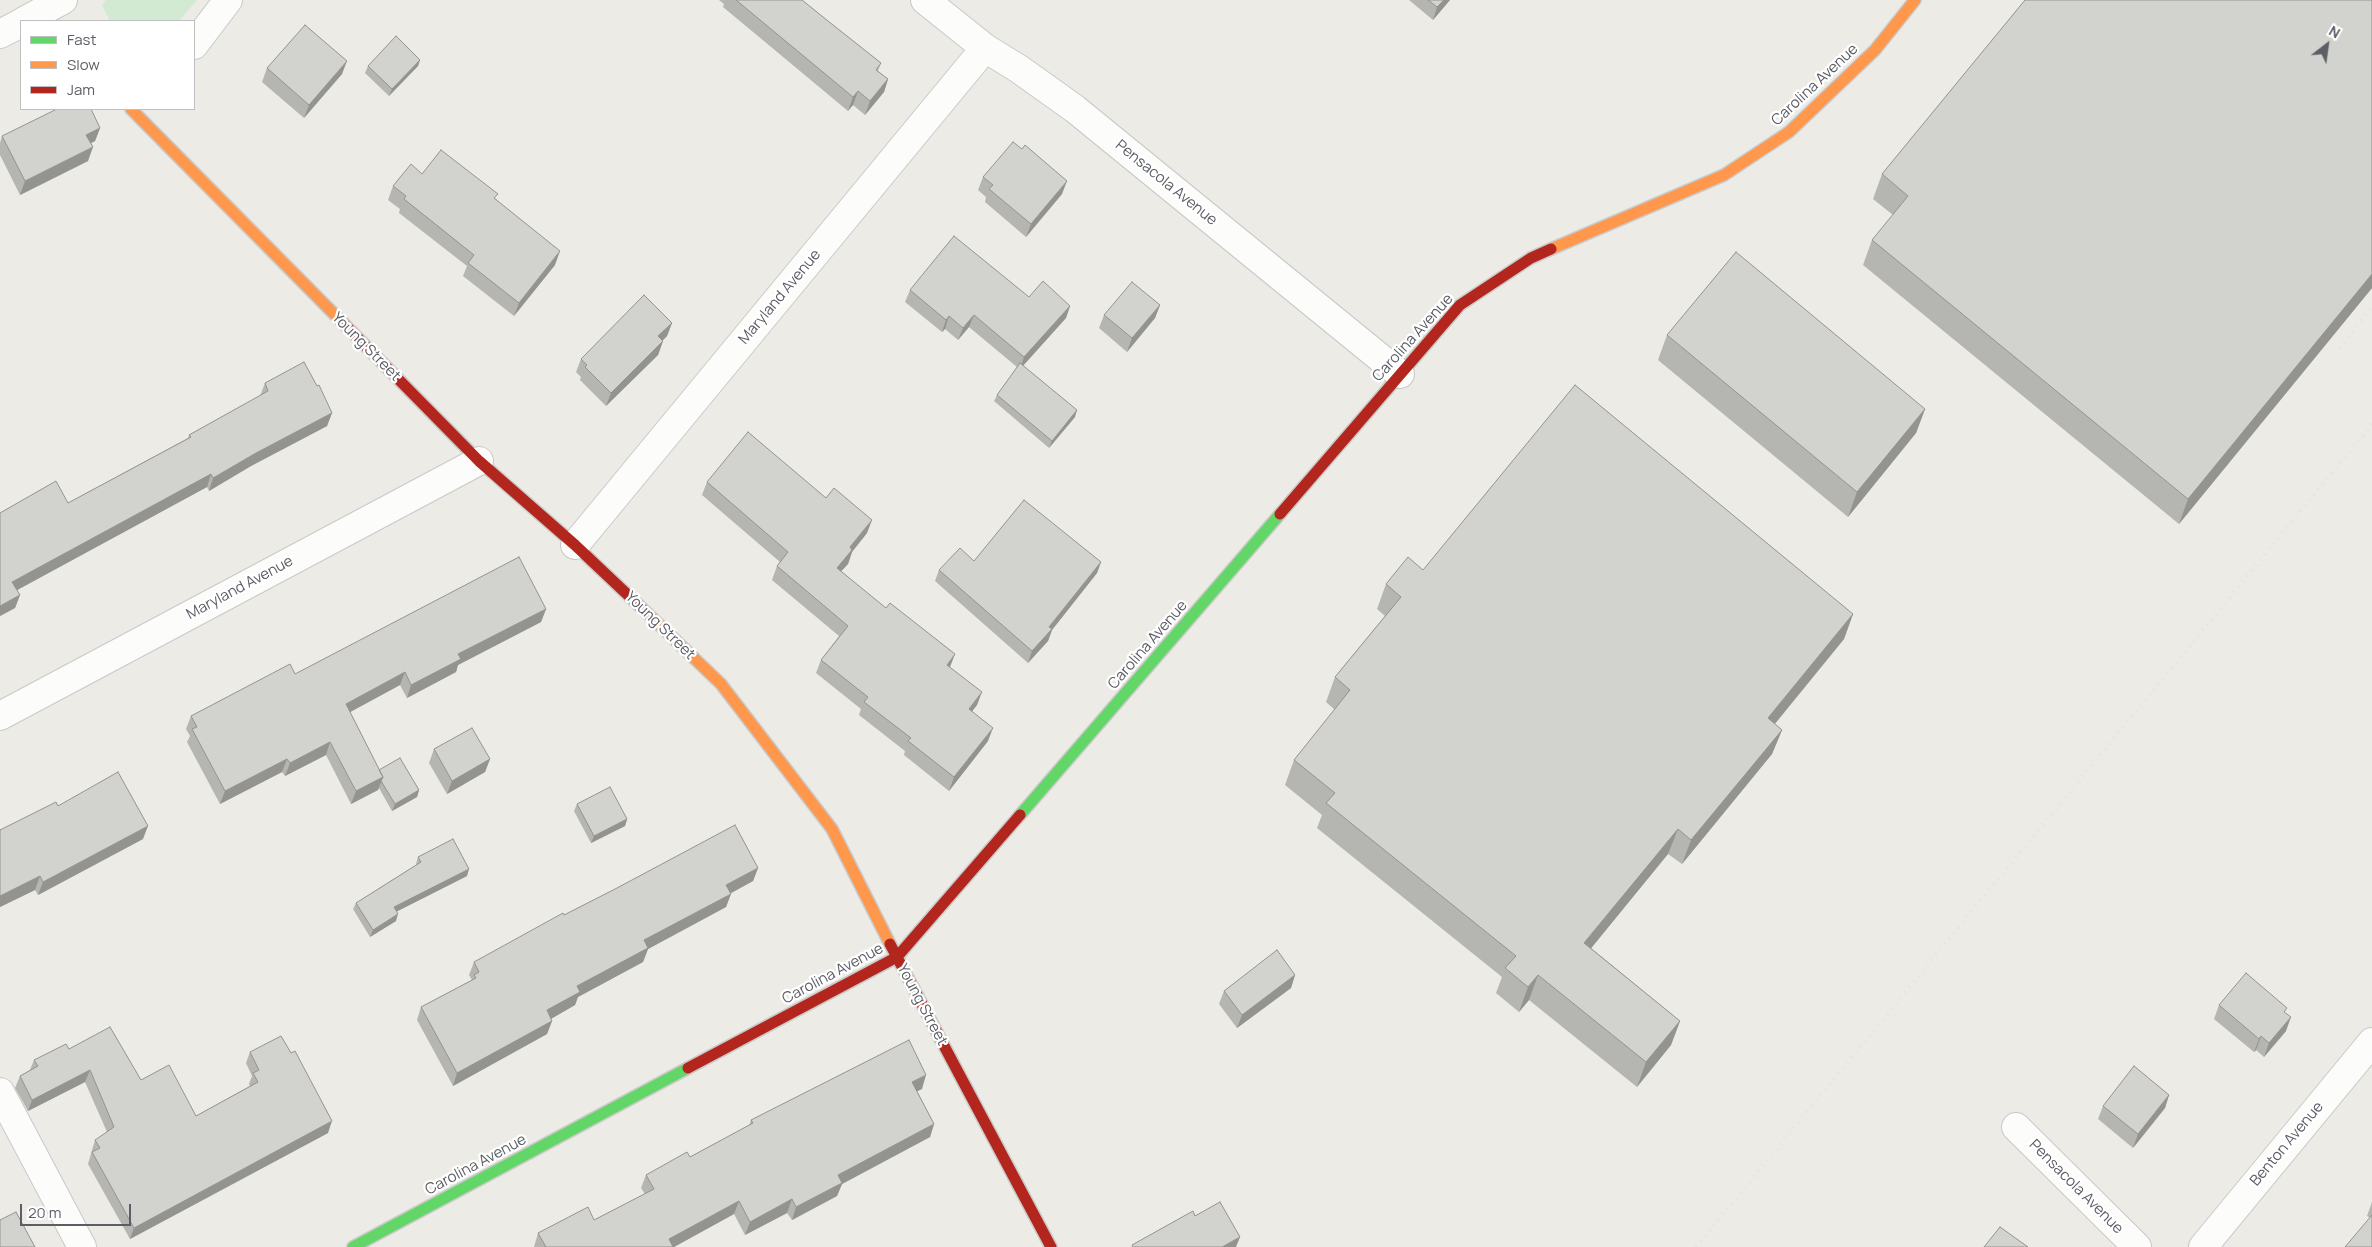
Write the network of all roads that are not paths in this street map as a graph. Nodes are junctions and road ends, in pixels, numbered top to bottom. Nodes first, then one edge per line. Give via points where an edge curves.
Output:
1 (228, 0) edge
2 (925, 0) edge
3 (1915, 0) edge
4 (59, 9) edge
5 (28, 20) edge
6 (20, 23) edge
7 (0, 34) edge
8 (195, 44) edge
9 (984, 48) junction
10 (138, 112) edge
11 (1400, 374) junction
12 (479, 461) junction
13 (576, 545) junction
14 (0, 716) edge
15 (897, 957) junction
16 (2372, 1042) edge
17 (0, 1092) edge
18 (2016, 1127) dead end
19 (82, 1247) edge
20 (353, 1247) edge
21 (1051, 1247) edge
22 (2137, 1247) edge
23 (2203, 1247) edge

1 - 8 street
2 - 9 street, Pensacola Avenue
3 - 11 street, Carolina Avenue via 1875,50 1795,128 1724,174 1530,258 1460,305
4 - 5 street
6 - 7 street
9 - 11 street, Pensacola Avenue via 1075,108
9 - 13 street, Maryland Avenue
10 - 12 street, Young Street
11 - 15 street, Carolina Avenue
12 - 13 street, Young Street
12 - 14 street, Maryland Avenue
13 - 15 street, Young Street via 721,684 832,829
15 - 20 street, Carolina Avenue
15 - 21 street, Young Street
16 - 23 street, Benton Avenue
17 - 19 street
18 - 22 street, Pensacola Avenue

